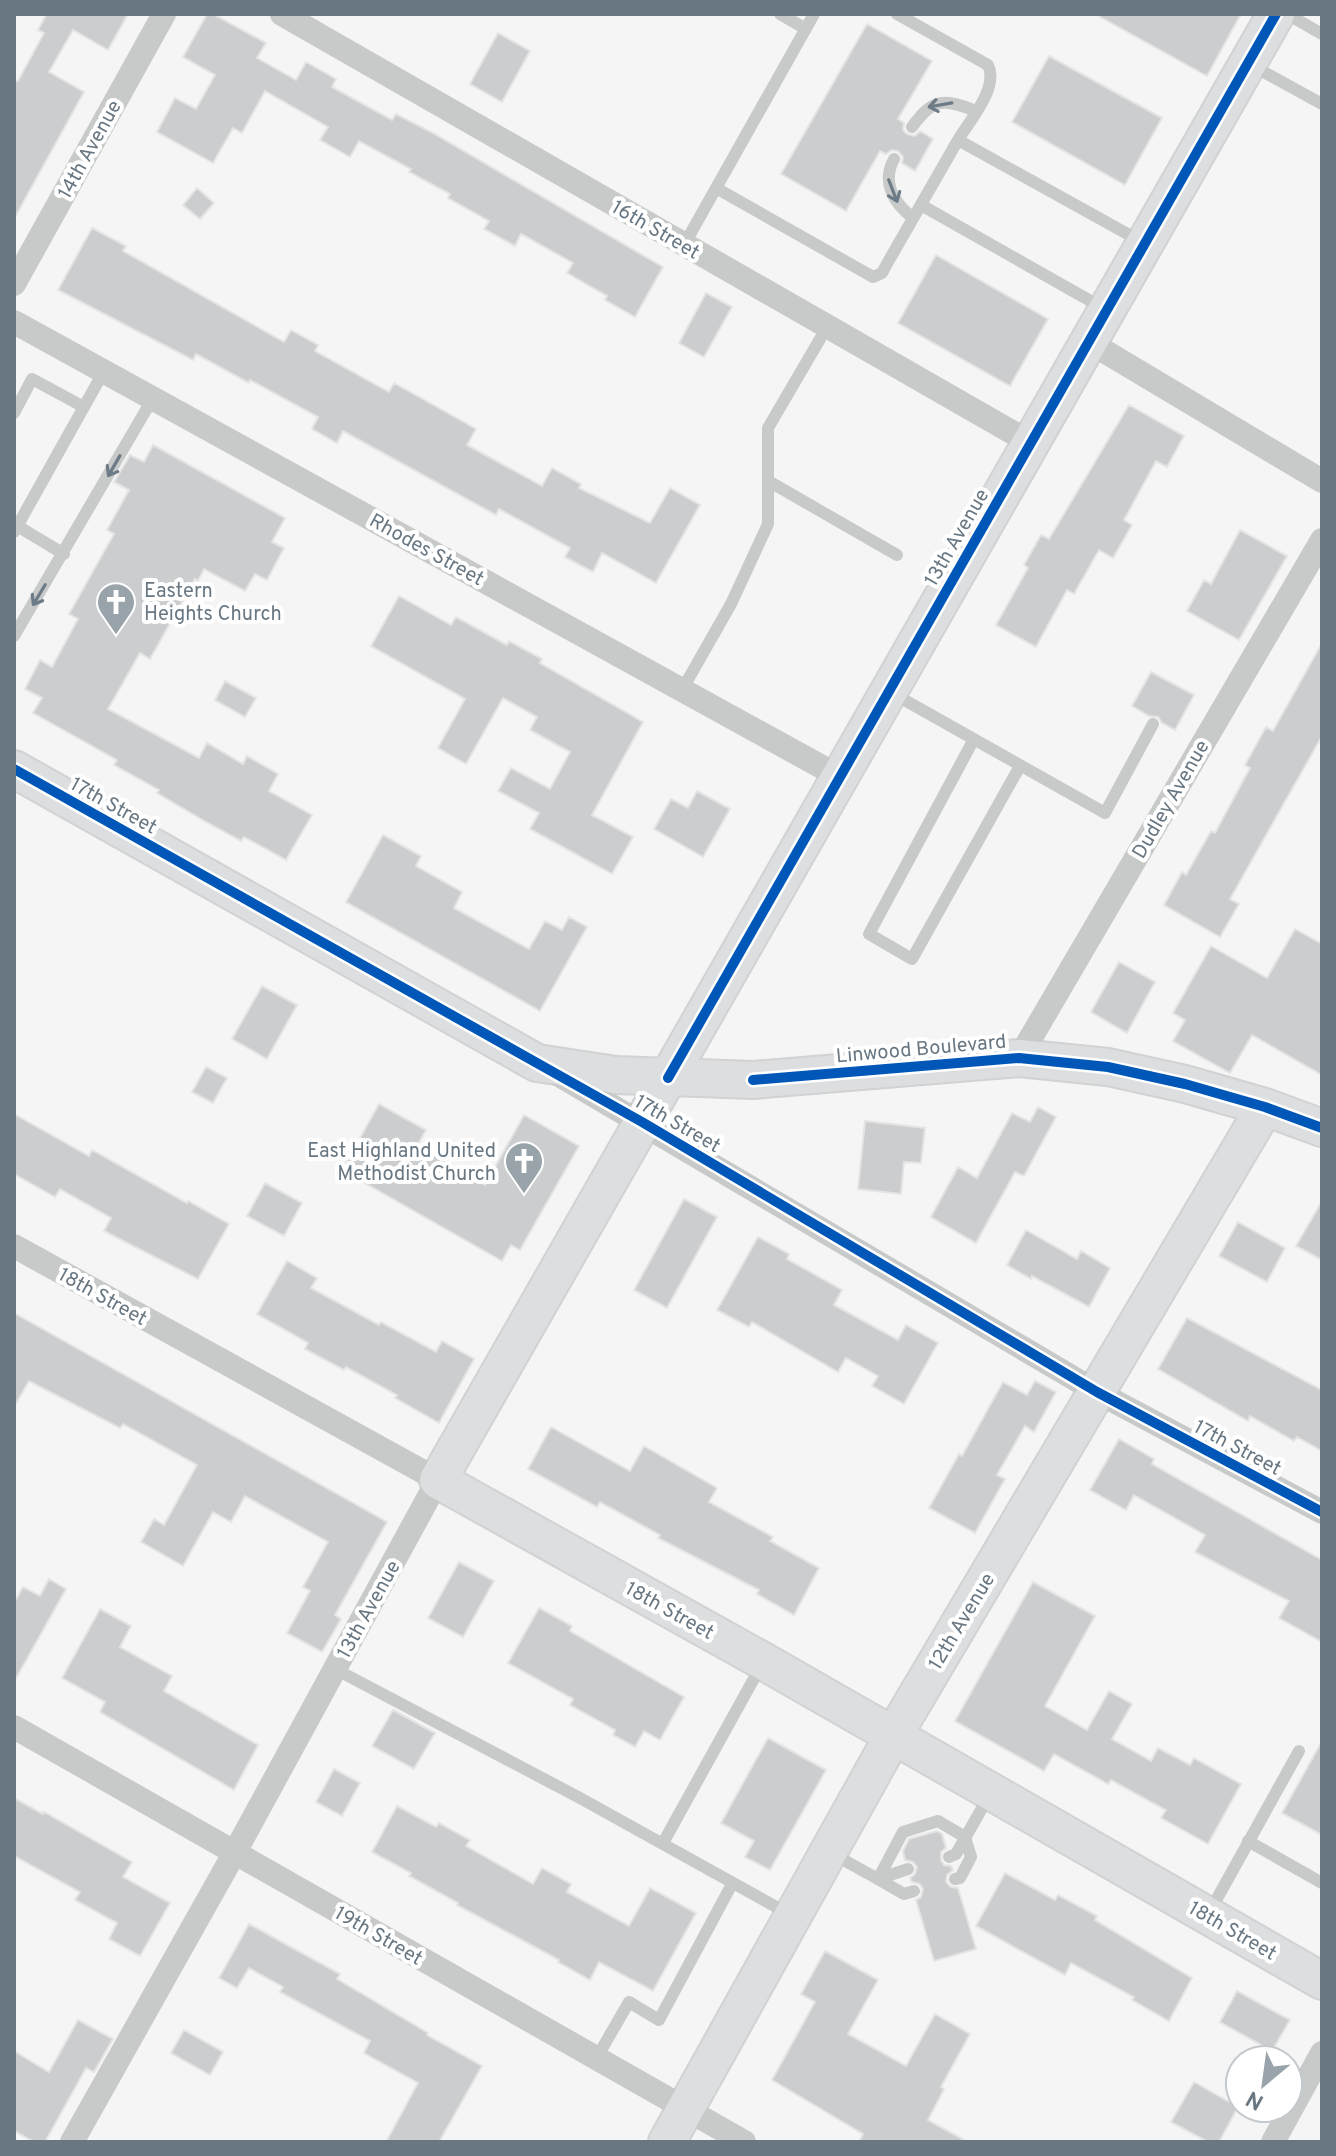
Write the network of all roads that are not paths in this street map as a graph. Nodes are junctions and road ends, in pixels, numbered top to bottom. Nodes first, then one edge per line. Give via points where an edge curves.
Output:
1 (164, 14) edge
2 (282, 14) edge
3 (780, 14) edge
4 (814, 14) edge
5 (897, 14) edge
6 (1276, 14) edge
7 (1287, 14) edge
8 (806, 29) junction
9 (1322, 34) edge
10 (1248, 63) junction
11 (1322, 104) edge
12 (976, 111) junction
13 (912, 127) dead end
14 (958, 140) junction
15 (894, 159) dead end
16 (716, 188) junction
17 (921, 205) junction
18 (913, 218) junction
19 (1145, 243) junction
20 (684, 245) junction
21 (14, 284) edge
22 (1107, 310) junction
23 (14, 322) edge
24 (827, 327) junction
25 (1089, 342) junction
26 (104, 371) junction
27 (153, 398) junction
28 (84, 407) junction
29 (14, 413) edge
30 (1031, 443) junction
31 (1322, 481) edge
32 (770, 482) junction
33 (15, 528) edge
34 (1322, 540) edge
35 (64, 554) junction
36 (897, 555) dead end
37 (14, 636) edge
38 (682, 690) junction
39 (889, 691) junction
40 (1153, 724) dead end
41 (974, 739) junction
42 (1020, 766) junction
43 (14, 769) edge
44 (840, 777) junction
45 (918, 843) junction
46 (932, 850) dead end
47 (902, 871) junction
48 (916, 878) dead end
49 (1019, 1058) junction
50 (537, 1063) junction
51 (668, 1078) junction
52 (1265, 1107) junction
53 (642, 1122) junction
54 (1322, 1128) edge
55 (14, 1246) edge
56 (1097, 1392) junction
57 (438, 1480) junction
58 (1322, 1512) edge
59 (763, 1661) junction
60 (335, 1669) junction
61 (14, 1727) edge
62 (893, 1736) junction
63 (1299, 1751) dead end
64 (991, 1792) junction
65 (965, 1837) junction
66 (1248, 1841) junction
67 (663, 1843) junction
68 (828, 1851) junction
69 (235, 1852) junction
70 (949, 1857) dead end
71 (908, 1869) dead end
72 (878, 1879) junction
73 (955, 1879) dead end
74 (1322, 1883) edge
75 (732, 1884) junction
76 (914, 1891) dead end
77 (1207, 1915) junction
78 (792, 1916) junction
79 (1322, 1981) edge
80 (1322, 2053) edge
81 (596, 2059) junction
82 (685, 2109) junction
83 (72, 2142) edge
84 (667, 2142) edge
85 (744, 2142) edge
86 (1273, 2142) edge

1 - 21 street, 14th Avenue
2 - 20 street, 16th Street
3 - 8 lane
4 - 8 lane
5 - 12 lane via 988,65 993,74 990,87
6 - 10 street, 13th Avenue
7 - 9 lane
8 - 16 lane
10 - 11 lane
10 - 19 street, 13th Avenue
12 -> 13 lane via 941,103 926,108
12 - 14 lane
14 - 17 lane
14 - 19 lane
15 -> 18 lane via 888,169 893,198
16 - 18 lane via 873,277 882,273
16 - 20 lane
17 - 18 lane
17 - 22 lane
19 - 22 street, 13th Avenue
20 - 24 street, 16th Street
22 - 25 street, 13th Avenue
23 - 26 street, Rhodes Street
24 - 30 street, 16th Street
24 - 32 lane via 768,428
25 - 30 street, 13th Avenue
25 - 31 street
26 - 27 street, Rhodes Street
26 - 28 lane
27 -> 35 lane
27 - 38 street, Rhodes Street
28 - 29 lane via 32,379
28 - 33 lane
30 - 39 street, 13th Avenue
32 - 36 lane
32 - 38 lane via 768,524
33 - 35 lane
34 - 49 street, Dudley Avenue
35 -> 37 lane
38 - 44 street, Rhodes Street
39 - 41 lane
39 - 44 street, 13th Avenue
40 - 42 lane via 1105,813
41 - 42 lane
41 - 45 lane
42 - 47 lane via 943,894 912,959 869,934 894,901
43 - 50 street, 17th Street
44 - 51 street, 13th Avenue
45 - 46 lane
45 - 47 lane
47 - 48 lane
49 - 51 street, Linwood Boulevard via 753,1080
49 - 52 street, Linwood Boulevard via 1108,1067
50 - 51 street
50 - 53 street, 17th Street
51 - 53 street, 13th Avenue
52 - 54 street, Linwood Boulevard
52 - 56 street, 12th Avenue
53 - 56 street, 17th Street
53 - 57 street, 13th Avenue
55 - 57 street, 18th Street
56 - 58 street, 17th Street
56 - 62 street, 12th Avenue
57 - 59 street, 18th Street
57 - 60 street, 13th Avenue
59 - 62 street, 18th Street
59 - 67 lane
60 - 67 lane
60 - 69 street, 13th Avenue
61 - 69 street, 19th Street
62 - 64 street, 18th Street
62 - 68 street, 12th Avenue
63 - 66 lane
64 - 65 lane
64 - 77 street, 18th Street
65 - 70 lane
65 - 72 lane via 938,1821 903,1832
65 - 73 lane via 971,1857
66 - 74 lane
66 - 77 lane
67 - 75 lane
68 - 72 lane
68 - 78 street, 12th Avenue
69 - 81 street, 19th Street
69 - 83 street, 13th Avenue
71 - 72 lane
72 - 76 lane via 904,1894
75 - 78 lane
75 - 81 lane via 659,2020 629,2002
77 - 79 street, 18th Street
78 - 82 street, 12th Avenue
80 - 86 street
81 - 82 street, 19th Street
82 - 84 street, 12th Avenue
82 - 85 street, 19th Street

